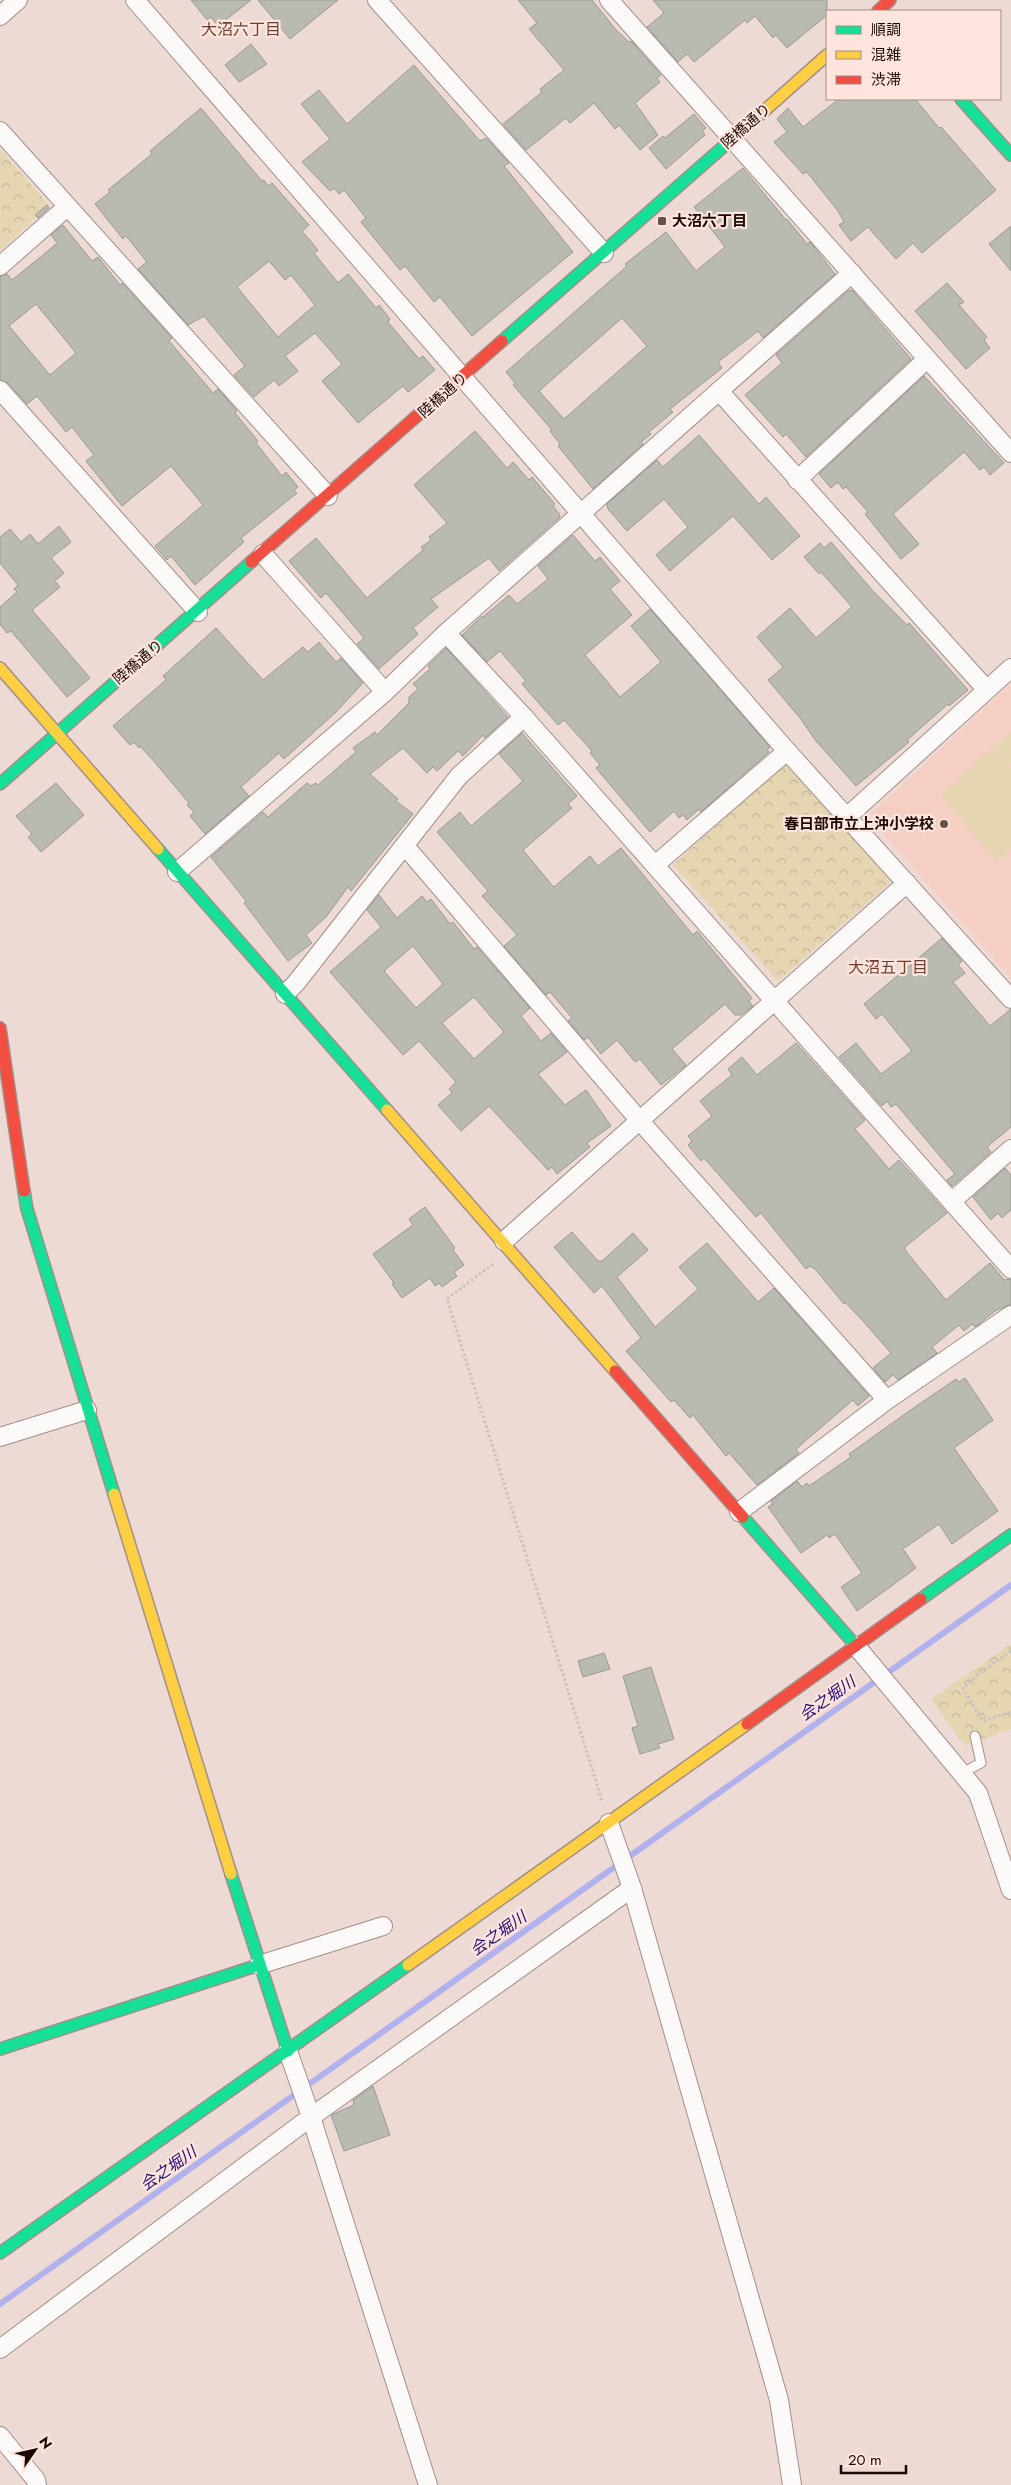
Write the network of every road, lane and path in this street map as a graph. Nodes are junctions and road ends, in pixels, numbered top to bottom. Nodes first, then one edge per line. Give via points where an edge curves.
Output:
1 (18, 0) edge
2 (135, 0) edge
3 (377, 0) edge
4 (609, 0) edge
5 (890, 0) edge
6 (879, 8) edge
7 (0, 16) edge
8 (826, 56) edge
9 (962, 100) edge
10 (0, 131) edge
11 (731, 139) junction
12 (1011, 156) edge
13 (67, 207) junction
14 (604, 252) junction
15 (0, 266) edge
16 (852, 273) junction
17 (927, 359) junction
18 (464, 376) junction
19 (0, 390) edge
20 (719, 391) junction
21 (1011, 453) edge
22 (797, 480) junction
23 (328, 496) junction
24 (582, 513) junction
25 (263, 554) junction
26 (198, 612) junction
27 (446, 633) junction
28 (0, 668) edge
29 (1011, 668) edge
30 (986, 689) junction
31 (385, 692) junction
32 (524, 717) junction
33 (56, 732) junction
34 (788, 751) junction
35 (0, 784) edge
36 (848, 816) junction
37 (405, 846) junction
38 (655, 865) junction
39 (177, 872) junction
40 (907, 884) junction
41 (284, 994) junction
42 (1011, 999) edge
43 (775, 1001) junction
44 (0, 1028) edge
45 (640, 1121) junction
46 (1011, 1149) edge
47 (952, 1202) junction
48 (507, 1245) junction
49 (1011, 1269) edge
50 (1011, 1315) edge
51 (887, 1400) junction
52 (87, 1410) junction
53 (0, 1437) edge
54 (740, 1512) junction
55 (1011, 1534) edge
56 (856, 1646) junction
57 (1011, 1651) edge
58 (1011, 1712) edge
59 (975, 1736) dead end
60 (962, 1773) junction
61 (609, 1823) junction
62 (632, 1888) junction
63 (1011, 1890) edge
64 (383, 1926) dead end
65 (259, 1965) junction
66 (0, 2049) edge
67 (288, 2051) junction
68 (311, 2116) junction
69 (0, 2253) edge
70 (0, 2349) edge
71 (0, 2436) edge
72 (37, 2485) edge
73 (428, 2485) edge
74 (792, 2485) edge

1 - 7 street
2 - 18 street
3 - 14 street
4 - 11 street
5 - 6 street
8 - 11 street, 陸橋通り
9 - 12 street
10 - 13 street
11 - 14 street, 陸橋通り
11 - 16 street
13 - 15 street
13 - 23 street
14 - 18 street, 陸橋通り
16 - 17 street
16 - 20 street
17 - 21 street
17 - 22 street
18 - 23 street, 陸橋通り
18 - 24 street
19 - 26 street
20 - 22 street
20 - 24 street
22 - 30 street
23 - 25 street, 陸橋通り
24 - 27 street
24 - 34 street
25 - 26 street, 陸橋通り
25 - 31 street
26 - 33 street, 陸橋通り
27 - 31 street
27 - 32 street
28 - 33 street
29 - 30 street
30 - 36 street
31 - 39 street
32 - 37 street via 459,776
32 - 38 street
33 - 35 street, 陸橋通り
33 - 39 street
34 - 36 street
34 - 38 street
36 - 40 street
37 - 41 street
37 - 45 street
38 - 43 street
39 - 41 street
40 - 42 street
40 - 43 street
41 - 48 street
43 - 45 street
43 - 47 street
44 - 52 street via 28,1209
45 - 48 street
45 - 51 street
46 - 47 street
47 - 49 street
48 - 54 street
48 - 61 path via 447,1299
50 - 51 street
51 - 54 street
52 - 53 street
52 - 65 street
54 - 56 street
55 - 56 street
56 - 60 street
56 - 61 street
57 - 58 path via 963,1688 983,1721
59 - 60 lane via 981,1763
60 - 63 street via 978,1793
61 - 62 street
61 - 67 street
62 - 68 street
62 - 74 street via 779,2400
64 - 65 street
65 - 66 street
65 - 67 street
67 - 68 street
67 - 69 street
68 - 70 street
68 - 73 street
71 - 72 street

